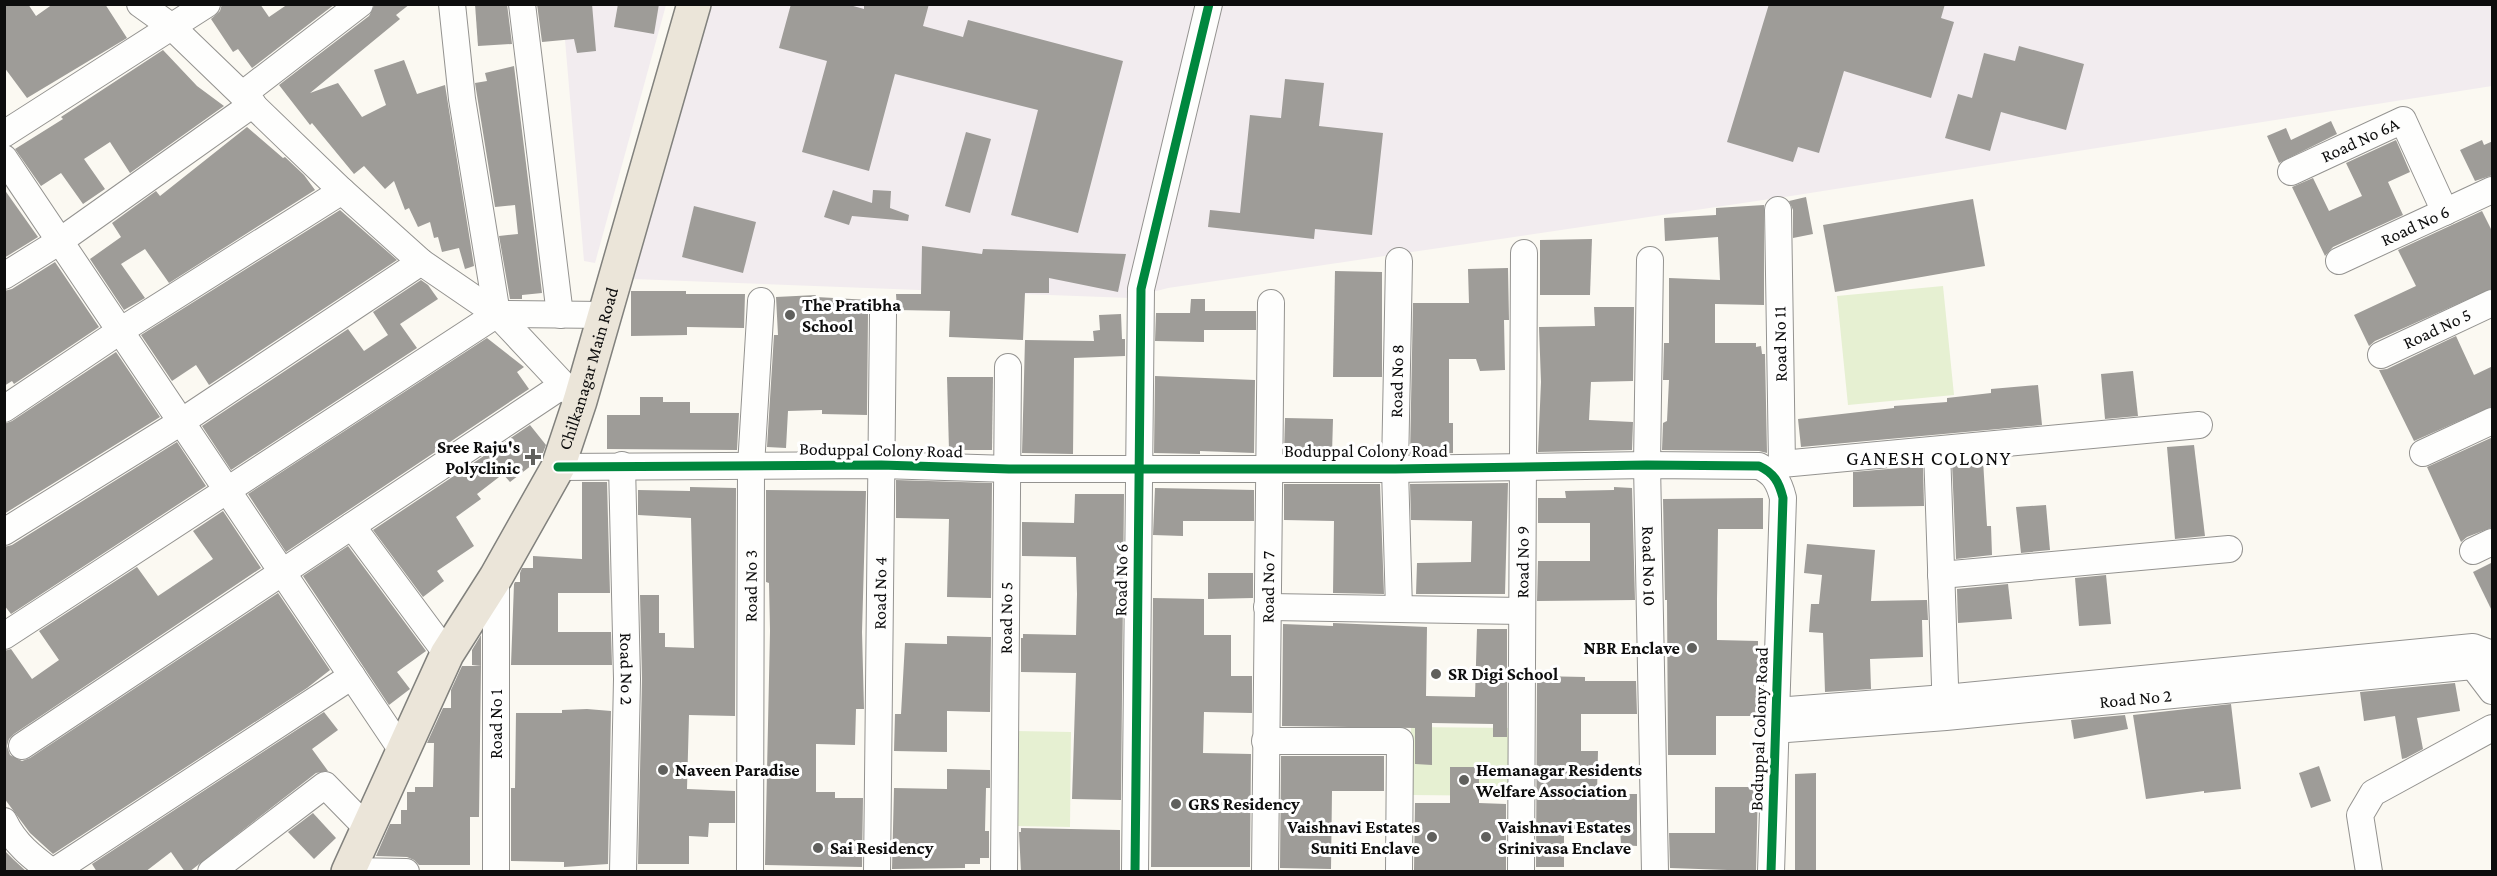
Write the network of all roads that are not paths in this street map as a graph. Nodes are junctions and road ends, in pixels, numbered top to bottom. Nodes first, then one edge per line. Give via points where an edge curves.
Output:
1 (140, 4) edge
2 (207, 4) edge
3 (360, 4) edge
4 (452, 4) edge
5 (522, 4) edge
6 (694, 4) edge
7 (1209, 4) edge
8 (172, 27) junction
9 (248, 99) junction
10 (4, 134) edge
11 (4, 158) edge
12 (2291, 172) dead end
13 (2493, 190) edge
14 (342, 191) junction
15 (1778, 210) dead end
16 (2445, 212) junction
17 (60, 241) junction
18 (1524, 253) dead end
19 (1650, 260) dead end
20 (1399, 261) dead end
21 (2339, 261) dead end
22 (421, 262) junction
23 (4, 276) edge
24 (761, 301) dead end
25 (1271, 303) dead end
26 (2493, 303) edge
27 (497, 314) junction
28 (884, 314) dead end
29 (560, 315) junction
30 (605, 315) junction
31 (120, 331) junction
32 (2381, 355) dead end
33 (1008, 367) dead end
34 (571, 393) junction
35 (4, 408) edge
36 (2493, 421) edge
37 (181, 422) junction
38 (2199, 425) dead end
39 (1936, 450) junction
40 (2423, 453) dead end
41 (622, 465) junction
42 (881, 465) junction
43 (1647, 465) junction
44 (558, 466) junction
45 (751, 466) junction
46 (1523, 466) junction
47 (1139, 467) junction
48 (1009, 468) junction
49 (1269, 468) junction
50 (1395, 468) junction
51 (1776, 468) junction
52 (228, 491) junction
53 (351, 526) junction
54 (4, 532) edge
55 (2229, 549) dead end
56 (282, 572) junction
57 (1941, 575) junction
58 (496, 577) junction
59 (1267, 607) junction
60 (1399, 609) junction
61 (1522, 611) junction
62 (4, 636) edge
63 (447, 654) junction
64 (2486, 660) edge
65 (352, 676) junction
66 (2493, 691) edge
67 (1946, 708) junction
68 (1776, 721) junction
69 (2493, 728) edge
70 (1265, 741) junction
71 (21, 746) dead end
72 (402, 752) junction
73 (4, 821) edge
74 (368, 828) junction
75 (348, 871) edge
76 (52, 872) edge
77 (211, 872) edge
78 (406, 872) edge
79 (496, 872) edge
80 (623, 872) edge
81 (750, 872) edge
82 (877, 872) edge
83 (1004, 872) edge
84 (1135, 872) edge
85 (1265, 872) edge
86 (1399, 872) edge
87 (1521, 872) edge
88 (1655, 872) edge
89 (1771, 872) edge
90 (2369, 872) edge

1 - 8 street
2 - 8 street
3 - 9 street
4 - 27 street via 462,99
5 - 29 street
6 - 30 main road, Chilkanagar Main Road
7 - 47 street, Road No 6 via 1142,289
8 - 9 street
8 - 10 street
9 - 14 street
9 - 17 street
11 - 17 street
12 - 16 street, Road No 6A via 2403,120
13 - 16 street, Road No 6
14 - 22 street
14 - 31 street
15 - 51 street, Road No 11
16 - 21 street, Road No 6
17 - 23 street
17 - 31 street
18 - 46 street, Road No 9
19 - 43 street, Road No 10
20 - 50 street, Road No 8
22 - 27 street
22 - 37 street
24 - 45 street, Road No 3
25 - 49 street, Road No 7
26 - 32 street, Road No 5
27 - 29 street
27 - 34 street
27 - 52 street
28 - 42 street, Road No 4
29 - 30 street
30 - 34 main road, Chilkanagar Main Road
31 - 35 street
31 - 37 street
33 - 48 street, Road No 5
34 - 44 main road, Chilkanagar Main Road
34 - 53 street
36 - 40 street
37 - 52 street
37 - 54 street
38 - 39 street
39 - 51 street
39 - 57 street
41 - 44 street, Boduppal Colony Road
41 - 45 street, Boduppal Colony Road
41 - 80 street, Road No 2 via 627,679
42 - 45 street, Boduppal Colony Road
42 - 48 street, Boduppal Colony Road
42 - 82 street, Road No 4
43 - 46 street, Boduppal Colony Road
43 - 51 street, Boduppal Colony Road
43 - 88 street, Road No 10
44 - 58 main road, Chilkanagar Main Road
45 - 81 street, Road No 3
46 - 50 street, Boduppal Colony Road
46 - 61 street, Road No 9
47 - 48 street, Boduppal Colony Road
47 - 49 street, Boduppal Colony Road
47 - 84 street, Road No 6
48 - 83 street, Road No 5
49 - 50 street, Boduppal Colony Road
49 - 59 street, Road No 7
50 - 60 street, Road No 8
51 - 68 street, Boduppal Colony Road via 1783,498
52 - 56 street
52 - 62 street
53 - 56 street
53 - 63 street
55 - 57 street
56 - 65 street
56 - 71 street
57 - 67 street
58 - 63 main road, Chilkanagar Main Road
58 - 79 street, Road No 1
59 - 60 street
59 - 70 street, Road No 7
60 - 61 street
61 - 87 street, Road No 9
63 - 72 main road, Chilkanagar Main Road
64 - 66 street
64 - 67 street via 2473,647
65 - 72 street
65 - 76 street
67 - 68 street
68 - 89 street, Boduppal Colony Road
69 - 90 street via 2373,793 2360,815
70 - 85 street, Road No 7
70 - 86 street via 1400,741
72 - 74 main road, Chilkanagar Main Road
73 - 76 street via 12,837
74 - 75 main road, Chilkanagar Main Road
74 - 77 street via 325,784
75 - 78 street

